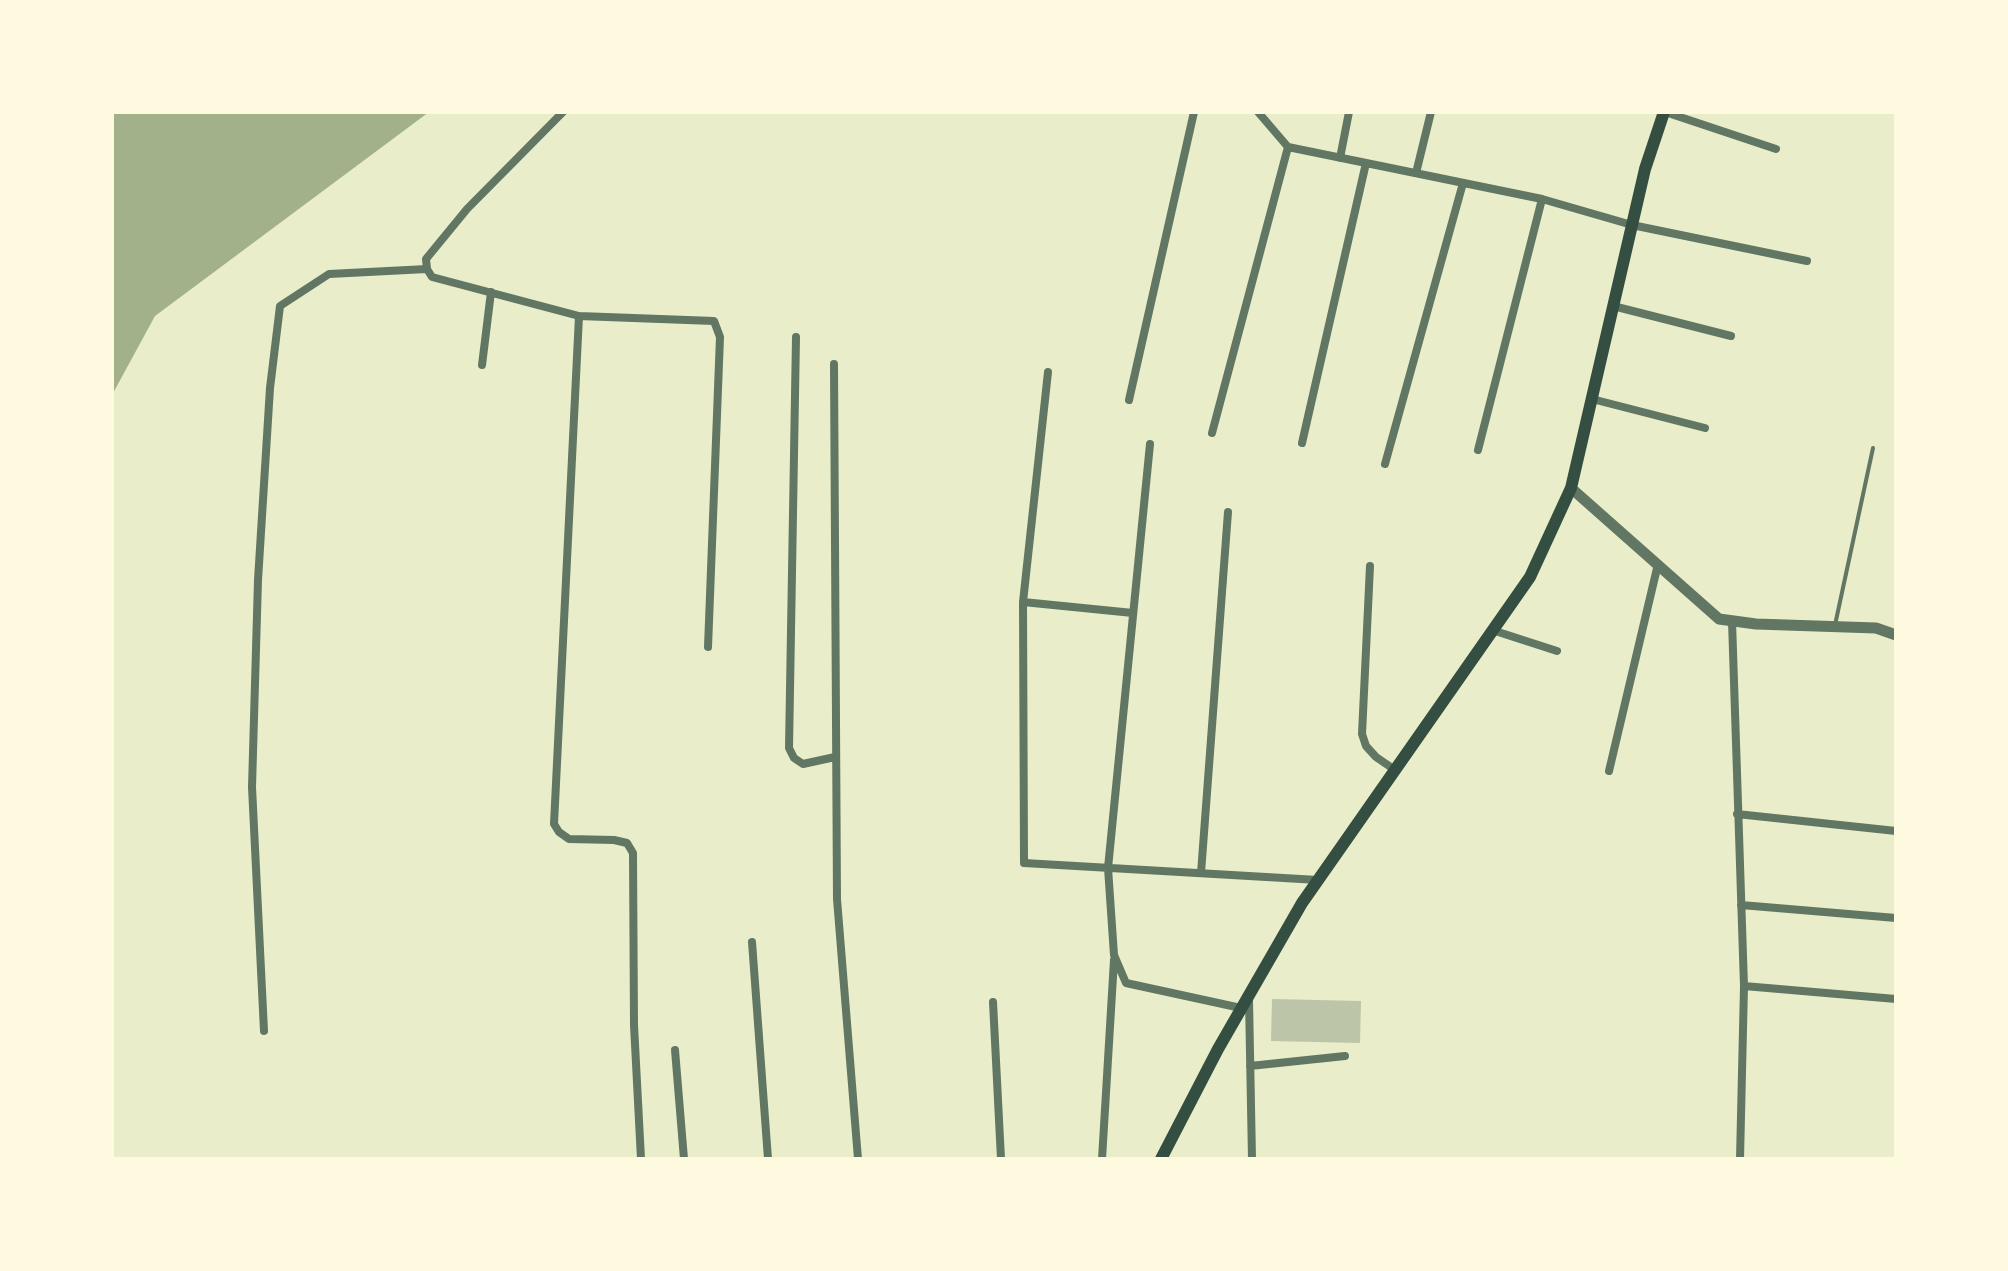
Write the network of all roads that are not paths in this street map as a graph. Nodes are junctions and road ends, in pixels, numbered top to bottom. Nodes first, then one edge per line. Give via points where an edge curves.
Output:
1 (563, 112) edge
2 (1194, 112) edge
3 (1258, 112) edge
4 (1349, 112) edge
5 (1431, 112) edge
6 (1665, 112) edge
7 (1288, 147) junction
8 (1776, 149) dead end
9 (1340, 158) junction
10 (1366, 163) junction
11 (1416, 173) junction
12 (1463, 183) junction
13 (1542, 199) junction
14 (1632, 225) junction
15 (1807, 261) dead end
16 (427, 269) junction
17 (491, 292) junction
18 (1613, 306) junction
19 (579, 316) junction
20 (1731, 336) dead end
21 (796, 337) dead end
22 (834, 364) dead end
23 (482, 365) dead end
24 (1048, 372) dead end
25 (1592, 399) junction
26 (1129, 400) dead end
27 (1705, 428) dead end
28 (1212, 433) dead end
29 (1302, 443) dead end
30 (1150, 444) dead end
31 (1873, 448) dead end
32 (1478, 450) dead end
33 (1385, 464) dead end
34 (1571, 488) junction
35 (1228, 512) dead end
36 (1658, 564) junction
37 (1370, 566) dead end
38 (1023, 602) junction
39 (1133, 613) junction
40 (1732, 621) junction
41 (1835, 626) junction
42 (1492, 630) junction
43 (1896, 635) edge
44 (708, 647) dead end
45 (1557, 651) dead end
46 (835, 757) junction
47 (1395, 770) junction
48 (1609, 771) dead end
49 (1737, 814) junction
50 (1896, 831) edge
51 (1108, 868) junction
52 (1201, 873) junction
53 (1318, 880) junction
54 (1741, 905) junction
55 (1896, 918) edge
56 (752, 942) dead end
57 (1114, 955) junction
58 (1744, 986) junction
59 (1248, 996) junction
60 (1896, 999) edge
61 (993, 1002) dead end
62 (1241, 1008) junction
63 (264, 1031) dead end
64 (675, 1050) dead end
65 (1345, 1056) dead end
66 (1250, 1066) junction
67 (641, 1159) edge
68 (684, 1159) edge
69 (768, 1159) edge
70 (858, 1159) edge
71 (1001, 1159) edge
72 (1102, 1159) edge
73 (1161, 1159) edge
74 (1252, 1159) edge
75 (1740, 1159) edge

1 - 16 street via 467,209 426,259
2 - 26 street
3 - 7 street
4 - 9 street
5 - 11 street
6 - 8 street
6 - 14 main road
7 - 9 street
7 - 28 street
9 - 10 street
10 - 11 street
10 - 29 street
11 - 12 street
12 - 13 street
12 - 33 street
13 - 14 street
13 - 32 street
14 - 15 street
14 - 18 main road
16 - 17 street via 432,277
16 - 63 street via 329,274 280,306 258,580 252,787
17 - 19 street
17 - 23 street
18 - 20 street
18 - 25 main road
19 - 44 street via 714,321 720,337
19 - 67 street via 554,824 569,839 614,840 627,843 633,853
21 - 46 street via 789,748 803,764
22 - 46 street
24 - 38 street
25 - 27 street
25 - 34 main road
30 - 39 street
31 - 41 lane
34 - 36 street
34 - 42 main road via 1530,577
35 - 52 street
36 - 40 street via 1719,619
36 - 48 street
37 - 47 street via 1362,734 1376,757
38 - 39 street
38 - 51 street via 1024,863
39 - 51 street
40 - 41 street
40 - 49 street
41 - 43 street via 1876,628
42 - 45 street
42 - 47 main road
46 - 70 street via 838,911
47 - 53 main road
49 - 50 street
49 - 54 street
51 - 52 street
51 - 57 street
52 - 53 street
53 - 59 main road
54 - 55 street
54 - 58 street
56 - 69 street
57 - 62 street via 1126,983
57 - 72 street
58 - 60 street
58 - 75 street
59 - 62 main road
59 - 66 street
61 - 71 street
62 - 73 main road
64 - 68 street
65 - 66 street
66 - 74 street

